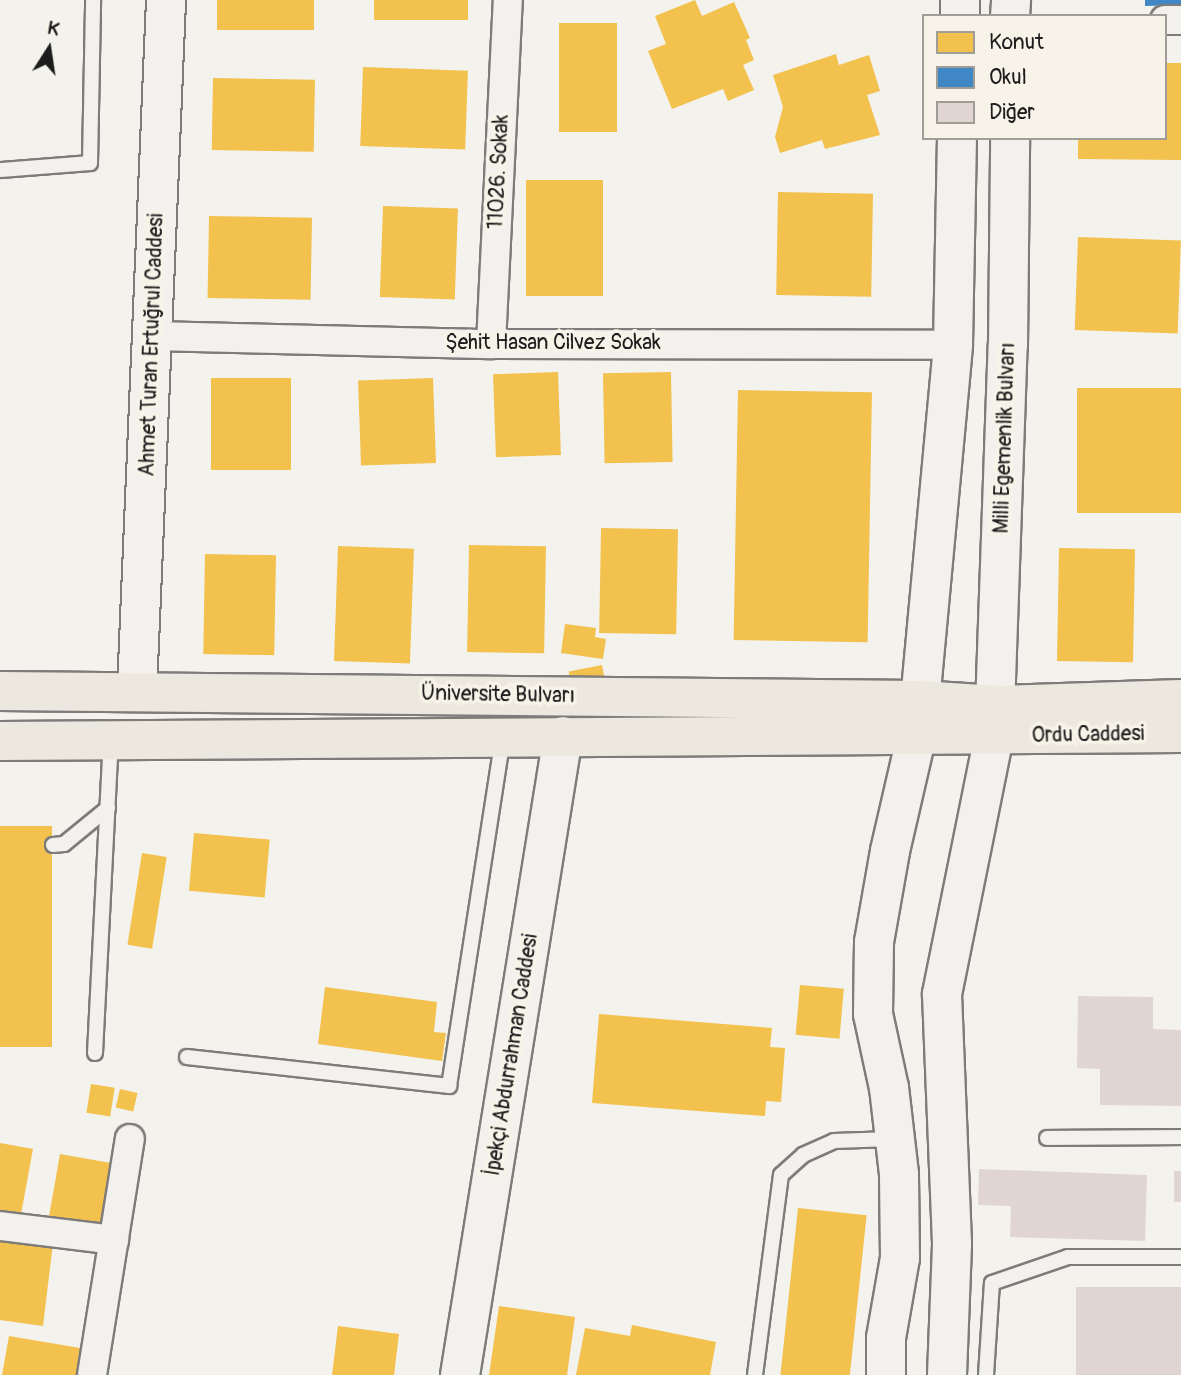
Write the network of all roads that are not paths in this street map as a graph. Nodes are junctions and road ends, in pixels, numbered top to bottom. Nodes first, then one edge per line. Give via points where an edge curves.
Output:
1 (93, 0) edge
2 (166, 0) edge
3 (508, 0) edge
4 (957, 140) edge
5 (1010, 140) edge
6 (0, 170) edge
7 (152, 336) junction
8 (491, 344) junction
9 (953, 345) junction
10 (137, 690) junction
11 (0, 691) edge
12 (1181, 698) edge
13 (918, 717) junction
14 (995, 721) junction
15 (1181, 733) edge
16 (503, 736) junction
17 (564, 736) junction
18 (111, 740) junction
19 (0, 741) edge
20 (108, 808) junction
21 (52, 845) dead end
22 (95, 1053) dead end
23 (187, 1057) dead end
24 (1181, 1137) edge
25 (1046, 1138) dead end
26 (130, 1139) dead end
27 (895, 1139) junction
28 (0, 1226) edge
29 (114, 1240) junction
30 (1181, 1256) edge
31 (92, 1375) edge
32 (460, 1375) edge
33 (755, 1375) edge
34 (886, 1375) edge
35 (947, 1375) edge
36 (986, 1375) edge

1 - 6 lane via 90,163
2 - 7 main road, Ahmet Turan Ertuğrul Caddesi
3 - 8 street, 11026. Sokak
4 - 9 main road
5 - 14 main road, Milli Egemenlik Bulvarı via 1009,345
7 - 8 street, Şehit Hasan Cilvez Sokak
7 - 10 main road, Ahmet Turan Ertuğrul Caddesi
8 - 9 street, Şehit Hasan Cilvez Sokak
9 - 13 main road
10 - 11 main road, Üniversite Bulvarı
10 - 13 main road, Üniversite Bulvarı
12 - 14 main road, Ordu Caddesi
13 - 14 main road, Üniversite Bulvarı
13 - 17 main road, Üniversite Bulvarı
13 - 27 main road via 874,942 873,1014
14 - 15 main road, Ordu Caddesi
14 - 35 main road, Milli Egemenlik Bulvarı via 942,994 952,1243
16 - 17 main road, Üniversite Bulvarı
16 - 18 main road, Üniversite Bulvarı
16 - 23 lane via 449,1086
17 - 32 main road, İpekçi Abdurrahman Caddesi
18 - 19 main road, Üniversite Bulvarı
18 - 20 lane
20 - 21 lane via 64,844
20 - 22 lane
24 - 25 lane
26 - 29 street
27 - 33 lane via 834,1141 803,1155 781,1175
27 - 34 main road via 900,1258 886,1338
28 - 29 street
29 - 31 street
30 - 36 lane via 1068,1257 992,1283

